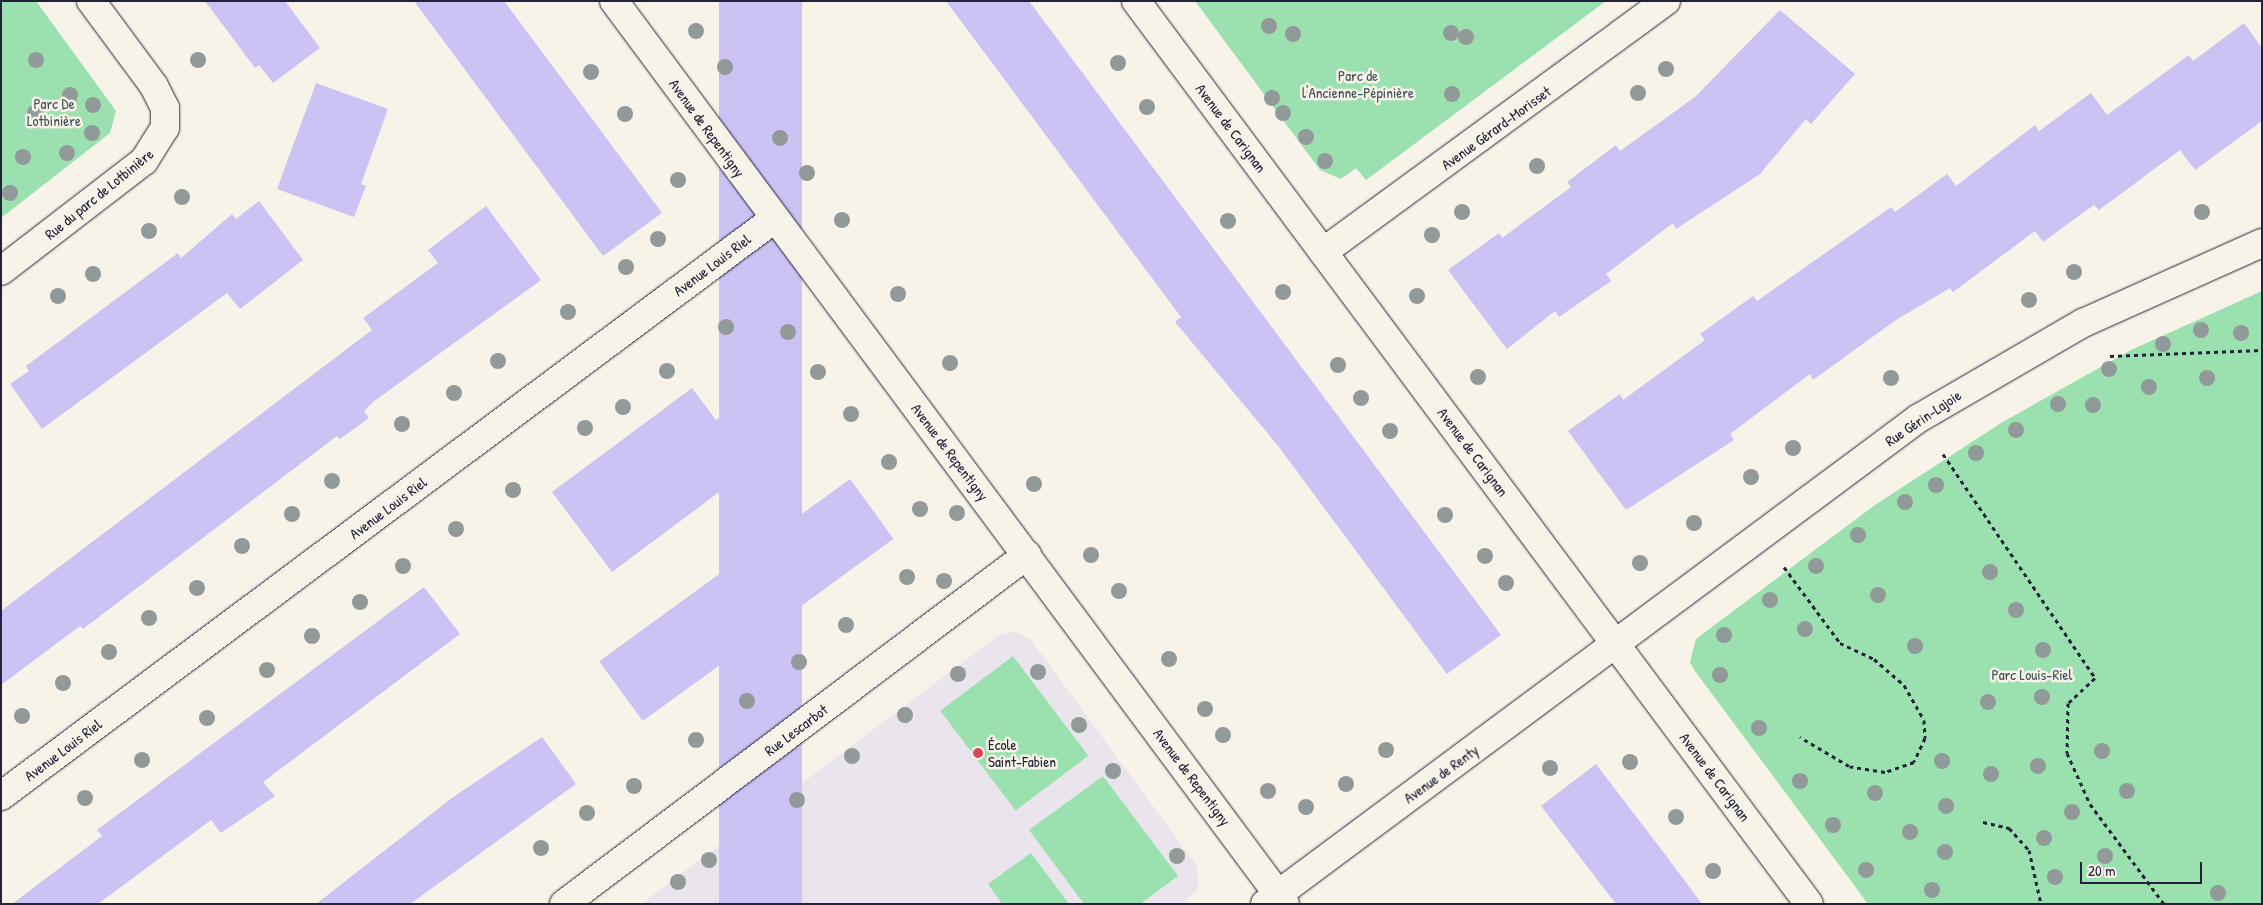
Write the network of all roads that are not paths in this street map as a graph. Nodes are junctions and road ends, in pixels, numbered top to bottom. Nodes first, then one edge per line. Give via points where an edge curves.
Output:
1 (91, 1) edge
2 (614, 1) edge
3 (1136, 1) edge
4 (1666, 1) edge
5 (774, 219) junction
6 (2262, 243) edge
7 (1324, 252) junction
8 (1, 271) edge
9 (1027, 555) junction
10 (1616, 645) junction
11 (1, 796) edge
12 (1276, 901) edge
13 (564, 904) edge
14 (1809, 904) edge

1 - 8 street, Rue du parc de Lotbinière via 154,86 165,108 165,128 144,161
2 - 5 street, Avenue de Repentigny
3 - 7 street, Avenue de Carignan
4 - 7 street, Avenue Gérard-Morisset
5 - 9 street, Avenue de Repentigny
5 - 11 street, Avenue Louis Riel
6 - 10 street, Rue Gérin-Lajoie via 2083,323 1919,418
7 - 10 street, Avenue de Carignan
9 - 12 street, Avenue de Repentigny
9 - 13 street, Rue Lescarbot
10 - 12 street, Avenue de Renty
10 - 14 street, Avenue de Carignan

